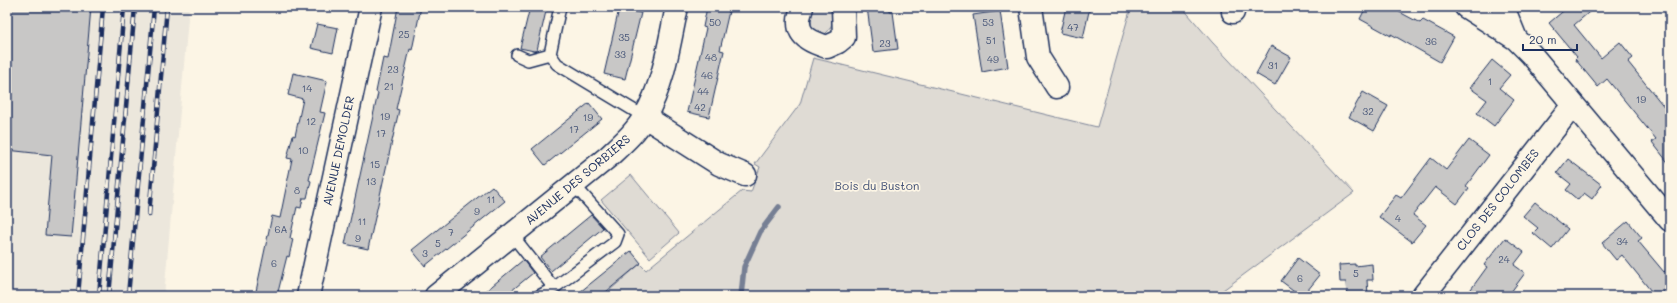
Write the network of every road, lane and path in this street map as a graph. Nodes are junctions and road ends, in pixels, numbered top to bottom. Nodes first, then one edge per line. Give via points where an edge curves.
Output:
1 (371, 7) edge
2 (560, 7) edge
3 (677, 7) edge
4 (802, 7) edge
5 (843, 7) edge
6 (1031, 7) edge
7 (1466, 7) edge
8 (1503, 7) edge
9 (1516, 38) junction
10 (550, 54) junction
11 (517, 55) dead end
12 (1057, 87) dead end
13 (1573, 105) junction
14 (645, 117) junction
15 (745, 175) dead end
16 (574, 185) junction
17 (1670, 220) edge
18 (512, 235) junction
19 (554, 288) junction
20 (448, 292) edge
21 (308, 296) edge
22 (539, 296) edge
23 (1423, 296) edge

1 - 21 street, AVENUE DEMOLDER
2 - 10 lane
3 - 14 street, AVENUE DES SORBIERS via 661,78
4 - 5 street via 798,24 804,35 813,42 827,47 844,37
6 - 12 street via 1038,57
7 - 9 street
8 - 9 street
9 - 13 street
10 - 11 lane via 528,60
10 - 14 lane via 558,64
13 - 17 street
13 - 23 street, CLOS DES COLOMBES
14 - 15 street via 713,160
14 - 16 street, AVENUE DES SORBIERS via 630,136
16 - 18 street, AVENUE DES SORBIERS
16 - 19 lane via 618,234 615,242
18 - 19 lane
18 - 20 street, AVENUE DES SORBIERS
19 - 22 lane

